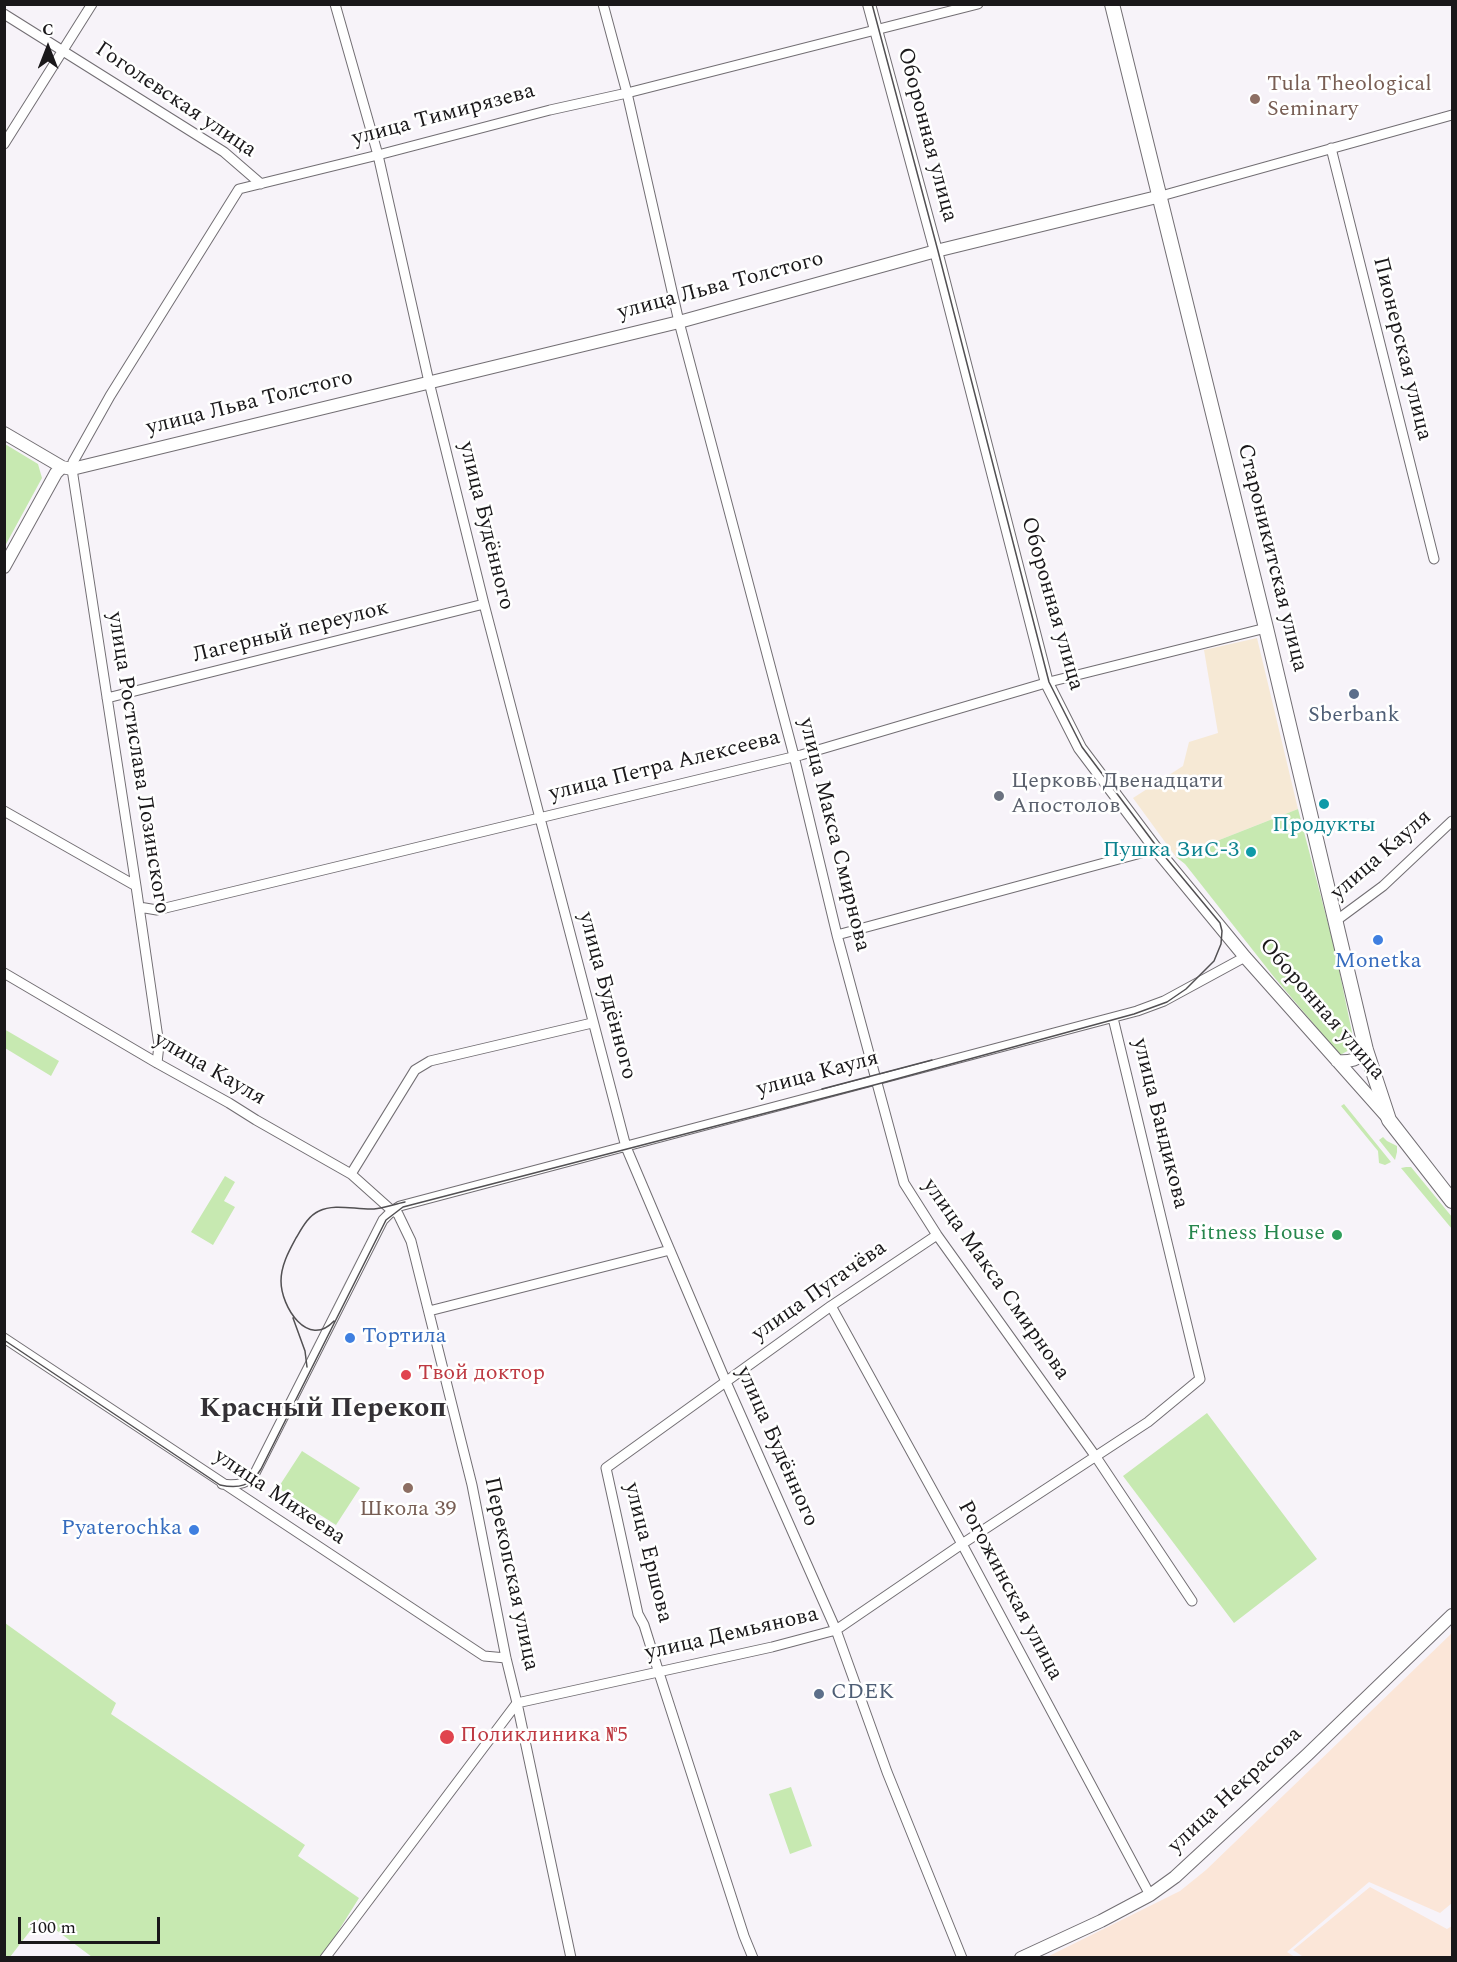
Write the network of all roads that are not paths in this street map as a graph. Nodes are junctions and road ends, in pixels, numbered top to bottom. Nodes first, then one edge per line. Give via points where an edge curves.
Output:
1 (92, 4) edge
2 (335, 4) edge
3 (603, 4) edge
4 (869, 4) edge
5 (978, 4) edge
6 (1112, 4) edge
7 (4, 14) edge
8 (876, 29) junction
9 (63, 51) junction
10 (627, 93) junction
11 (1452, 115) edge
12 (4, 144) edge
13 (1330, 148) junction
14 (378, 155) junction
15 (261, 184) junction
16 (1161, 196) junction
17 (936, 251) junction
18 (680, 322) junction
19 (429, 382) junction
20 (4, 433) edge
21 (67, 468) junction
22 (1434, 559) dead end
23 (4, 567) edge
24 (484, 604) junction
25 (1266, 628) junction
26 (1047, 683) junction
27 (107, 699) junction
28 (794, 756) junction
29 (4, 811) edge
30 (539, 818) junction
31 (1452, 821) edge
32 (1156, 849) junction
33 (136, 886) junction
34 (139, 907) junction
35 (1337, 920) junction
36 (837, 935) junction
37 (1245, 957) junction
38 (4, 973) edge
39 (1113, 1018) junction
40 (592, 1023) junction
41 (1366, 1050) junction
42 (1337, 1061) junction
43 (157, 1063) junction
44 (877, 1079) junction
45 (1389, 1120) junction
46 (626, 1147) junction
47 (351, 1174) junction
48 (1452, 1201) edge
49 (391, 1209) junction
50 (937, 1234) junction
51 (670, 1250) junction
52 (831, 1306) junction
53 (429, 1311) junction
54 (4, 1338) edge
55 (1200, 1379) joint
56 (726, 1382) junction
57 (1096, 1456) junction
58 (222, 1484) junction
59 (962, 1544) junction
60 (1192, 1601) dead end
61 (1452, 1615) edge
62 (836, 1630) junction
63 (506, 1658) junction
64 (660, 1673) junction
65 (517, 1703) junction
66 (1150, 1895) junction
67 (325, 1958) edge
68 (571, 1958) edge
69 (753, 1958) edge
70 (962, 1958) edge
71 (1021, 1958) edge

1 - 9 street
2 - 14 street, улица Будённого
3 - 10 street, улица Макса Смирнова
4 - 8 street, Оборонная улица
5 - 8 street, улица Тимирязева
6 - 16 main road, Староникитская улица
7 - 9 street, Гоголевская улица
8 - 10 street, улица Тимирязева
8 - 17 street, Оборонная улица
9 - 12 street
9 - 15 street, Гоголевская улица via 224,152
10 - 14 street, улица Тимирязева
10 - 18 street, улица Макса Смирнова
11 - 13 street, улица Льва Толстого
13 - 16 street, улица Льва Толстого
13 - 22 street, Пионерская улица
14 - 15 street, улица Тимирязева
14 - 19 street, улица Будённого
15 - 21 street, улица Тимирязева via 239,189
16 - 17 street, улица Льва Толстого
16 - 25 main road, Староникитская улица
17 - 18 street, улица Льва Толстого
17 - 26 street, Оборонная улица
18 - 19 street, улица Льва Толстого
18 - 28 street, улица Макса Смирнова
19 - 21 street, улица Льва Толстого
19 - 24 street, улица Будённого
20 - 21 street
21 - 23 street, улица Тимирязева via 56,473
21 - 27 street, улица Ростислава Лозинского
24 - 27 street, Лагерный переулок
24 - 30 street, улица Будённого
25 - 26 street, улица Петра Алексеева
25 - 35 main road, Староникитская улица
26 - 28 street, улица Петра Алексеева
26 - 32 street, Оборонная улица via 1080,748
27 - 33 street, улица Ростислава Лозинского
28 - 30 street, улица Петра Алексеева
28 - 36 street, улица Макса Смирнова
29 - 33 street
30 - 34 street, улица Петра Алексеева via 157,910
30 - 40 street, улица Будённого
31 - 35 street, улица Кауля via 1383,886
32 - 36 street
32 - 37 street, Оборонная улица
33 - 34 street, улица Ростислава Лозинского
34 - 43 street, улица Ростислава Лозинского via 159,1045
35 - 41 main road, Староникитская улица
36 - 44 street, улица Макса Смирнова
37 - 39 street, улица Кауля via 1164,1001
37 - 42 street, Оборонная улица
38 - 43 street, улица Кауля
39 - 44 street, улица Кауля
39 - 55 street, улица Бандикова
40 - 46 street, улица Будённого
40 - 47 street via 422,1065 415,1070
41 - 42 street via 1355,1059
41 - 45 main road, Староникитская улица
42 - 45 street, Оборонная улица
43 - 47 street, улица Кауля
44 - 46 street, улица Кауля
44 - 50 street, улица Макса Смирнова via 904,1183
45 - 48 main road, Оборонная улица
46 - 49 street, улица Кауля
46 - 51 street, улица Будённого
47 - 49 street, улица Кауля
49 - 53 street, Перекопская улица via 398,1214 411,1241
49 - 58 street via 253,1477 237,1485
50 - 52 street, улица Пугачёва
50 - 57 street, улица Макса Смирнова
51 - 53 street
51 - 56 street, улица Будённого
52 - 56 street, улица Пугачёва
52 - 59 street, Рогожинская улица
53 - 63 street, Перекопская улица via 472,1485
54 - 58 street, улица Михеева
55 - 57 street, улица Демьянова via 1148,1422
56 - 62 street, улица Будённого
56 - 64 street, улица Ершова via 606,1468 638,1614
57 - 59 street, улица Демьянова
57 - 60 street, улица Макса Смирнова
58 - 63 street, улица Михеева via 484,1656
59 - 62 street, улица Демьянова
59 - 66 street, Рогожинская улица
61 - 66 street, улица Некрасова via 1175,1877
62 - 64 street, улица Демьянова
62 - 70 street, улица Будённого via 887,1772
63 - 65 street, Перекопская улица
64 - 65 street, улица Демьянова
64 - 69 street, улица Ершова
65 - 67 street
65 - 68 street, Перекопская улица
66 - 71 street, улица Некрасова

